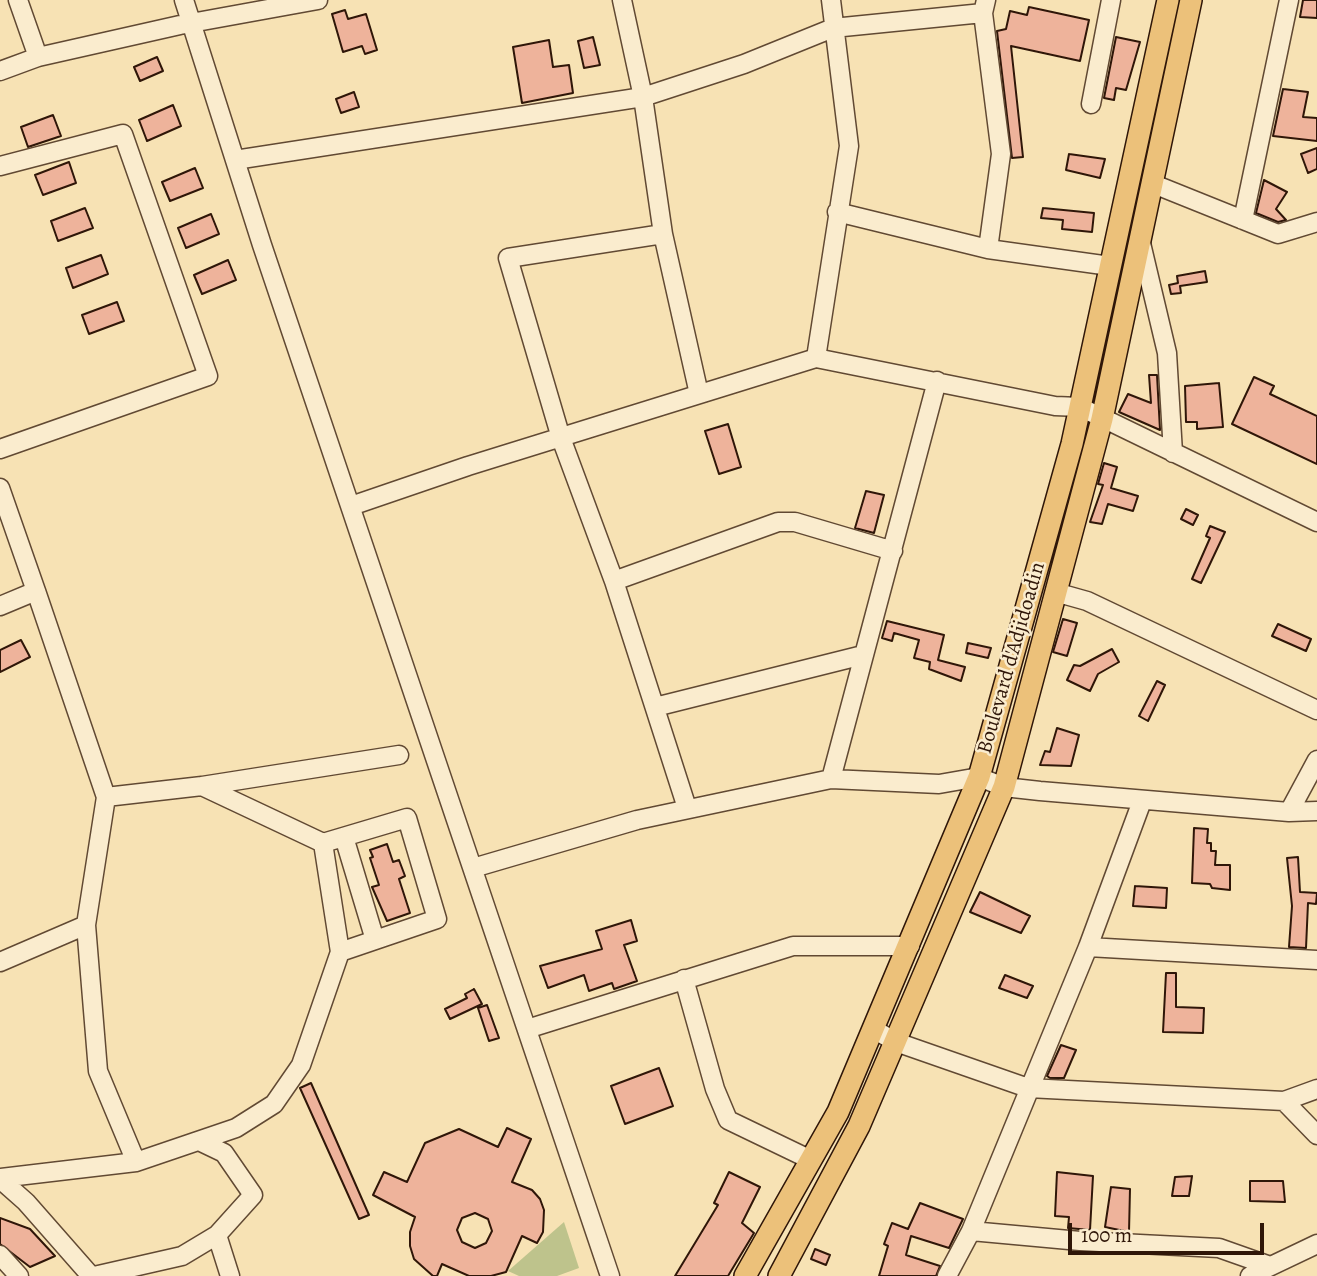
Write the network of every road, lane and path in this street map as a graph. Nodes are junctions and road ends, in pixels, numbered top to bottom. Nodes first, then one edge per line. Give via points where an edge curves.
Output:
1 (18, 0) edge
2 (184, 0) edge
3 (318, 0) edge
4 (622, 0) edge
5 (831, 0) edge
6 (1111, 0) edge
7 (1168, 0) edge
8 (1191, 0) edge
9 (1289, 0) edge
10 (985, 7) edge
11 (191, 25) junction
12 (833, 29) junction
13 (1158, 44) junction
14 (1179, 56) junction
15 (38, 57) junction
16 (0, 71) edge
17 (643, 97) junction
18 (1091, 104) dead end
19 (235, 160) junction
20 (0, 166) edge
21 (1151, 183) junction
22 (837, 212) junction
23 (1243, 220) junction
24 (1317, 222) edge
25 (663, 234) junction
26 (1140, 238) junction
27 (988, 249) junction
28 (1110, 267) junction
29 (816, 358) junction
30 (937, 381) junction
31 (699, 394) junction
32 (1080, 407) junction
33 (1102, 419) junction
34 (561, 438) junction
35 (0, 449) edge
36 (1172, 453) junction
37 (0, 488) edge
38 (351, 506) junction
39 (1317, 522) edge
40 (893, 551) junction
41 (614, 581) junction
42 (36, 591) junction
43 (1055, 592) junction
44 (0, 606) edge
45 (863, 655) junction
46 (655, 707) junction
47 (1317, 710) edge
48 (399, 755) dead end
49 (1317, 760) edge
50 (979, 777) junction
51 (831, 779) junction
52 (202, 786) junction
53 (1004, 787) junction
54 (106, 797) junction
55 (1142, 802) junction
56 (687, 808) junction
57 (1317, 811) edge
58 (1289, 812) junction
59 (344, 837) junction
60 (323, 843) junction
61 (473, 868) junction
62 (86, 925) junction
63 (375, 940) junction
64 (910, 946) junction
65 (1088, 947) junction
66 (340, 952) junction
67 (1317, 960) edge
68 (0, 962) edge
69 (684, 979) junction
70 (527, 1029) junction
71 (874, 1030) junction
72 (896, 1042) junction
73 (1028, 1088) junction
74 (1317, 1089) edge
75 (1284, 1101) junction
76 (1317, 1135) edge
77 (201, 1142) junction
78 (809, 1159) junction
79 (136, 1162) junction
80 (0, 1179) edge
81 (971, 1231) junction
82 (217, 1235) junction
83 (1317, 1244) edge
84 (0, 1255) edge
85 (1270, 1266) junction
86 (19, 1276) edge
87 (93, 1276) edge
88 (230, 1276) edge
89 (610, 1276) edge
90 (746, 1276) edge
91 (779, 1276) edge
92 (947, 1276) edge
93 (1250, 1276) edge

1 - 15 street
2 - 11 street
3 - 11 street
4 - 17 street
5 - 12 street
6 - 18 street
7 - 13 main road, Boulevard d'Adjidoadin
8 - 14 main road, Boulevard d'Adjidoadin
9 - 23 street
10 - 12 street
10 - 27 street via 1001,154
11 - 15 street
11 - 19 street
12 - 17 street
12 - 22 street via 849,146
13 - 14 main road
13 - 28 main road, Boulevard d'Adjidoadin
14 - 21 main road, Boulevard d'Adjidoadin
15 - 16 street
17 - 19 street
17 - 25 street
19 - 38 street
20 - 35 street via 124,134 208,376
21 - 23 street
21 - 26 main road, Boulevard d'Adjidoadin
22 - 27 street
22 - 29 street
23 - 24 street via 1278,234
25 - 31 street
25 - 34 street via 508,258
26 - 33 main road, Boulevard d'Adjidoadin
26 - 36 street via 1167,353
27 - 28 street
28 - 32 main road, Boulevard d'Adjidoadin
29 - 30 street
29 - 31 street
30 - 32 street
30 - 40 street
31 - 34 street
32 - 33 street
32 - 50 main road, Boulevard d'Adjidoadin
33 - 36 street
33 - 43 main road, Boulevard d'Adjidoadin
34 - 38 street
34 - 41 street
36 - 39 street
37 - 42 street
38 - 61 street
40 - 41 street via 795,522 778,522
40 - 45 street
41 - 46 street
42 - 44 street
42 - 54 street
43 - 47 street via 1100,607
43 - 53 main road, Boulevard d'Adjidoadin
45 - 46 street
45 - 51 street
46 - 56 street
48 - 52 street
49 - 58 street
50 - 51 street via 939,784
50 - 53 street
50 - 64 main road, Boulevard d'Adjidoadin
51 - 56 street
52 - 54 street
52 - 60 street
53 - 55 street
53 - 72 main road, Boulevard d'Adjidoadin
54 - 62 street
55 - 58 street
55 - 65 street
56 - 61 street
57 - 58 street
59 - 60 street
59 - 63 street
59 - 63 street via 407,818 436,919
60 - 66 street
61 - 70 street
62 - 68 street
62 - 79 street via 98,1071
63 - 66 street
64 - 69 street via 793,946
64 - 71 main road, Boulevard d'Adjidoadin
65 - 67 street
65 - 73 street
66 - 77 street via 301,1065 274,1104 236,1128
69 - 70 street
69 - 78 street via 728,1120
70 - 89 street
71 - 72 street
71 - 78 main road, Boulevard d'Adjidoadin via 838,1112
72 - 73 street
72 - 91 main road, Boulevard d'Adjidoadin via 859,1126
73 - 75 street
73 - 81 street
74 - 75 street
75 - 76 street
77 - 79 street
77 - 82 street via 223,1153 253,1195
78 - 90 main road, Boulevard d'Adjidoadin
79 - 80 street
80 - 87 street
81 - 85 street via 1219,1248
81 - 92 street
82 - 87 street via 182,1256
82 - 88 street
83 - 85 street
84 - 86 street
85 - 93 street

